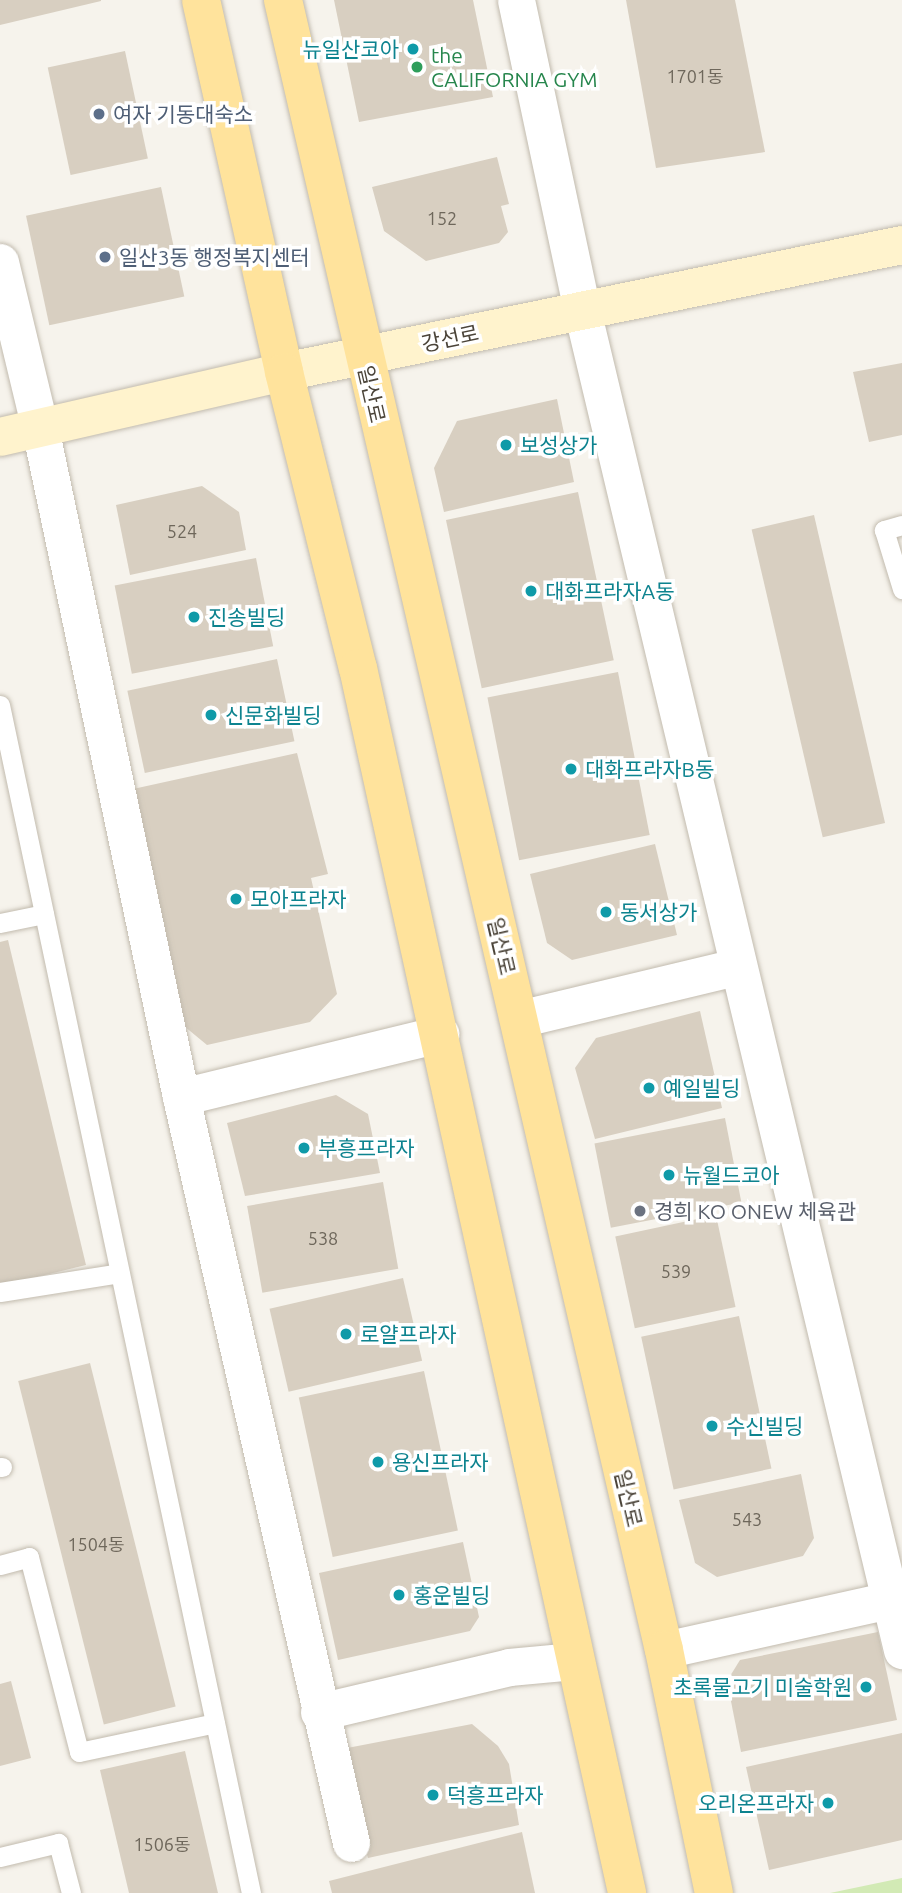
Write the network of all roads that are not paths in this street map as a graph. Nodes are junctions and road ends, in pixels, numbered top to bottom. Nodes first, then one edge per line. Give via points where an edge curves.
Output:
1 (201, 0) edge
2 (283, 0) edge
3 (516, 0) edge
4 (902, 245) edge
5 (0, 262) edge
6 (582, 310) junction
7 (363, 357) junction
8 (284, 372) junction
9 (40, 428) junction
10 (0, 437) edge
11 (902, 525) edge
12 (902, 589) edge
13 (0, 705) edge
14 (44, 914) junction
15 (0, 923) edge
16 (736, 967) junction
17 (519, 1018) junction
18 (440, 1034) junction
19 (181, 1097) junction
20 (120, 1273) junction
21 (0, 1292) edge
22 (0, 1565) edge
23 (890, 1600) junction
24 (664, 1650) junction
25 (902, 1650) edge
26 (574, 1661) junction
27 (319, 1712) junction
28 (215, 1723) junction
29 (351, 1843) dead end
30 (0, 1857) edge
31 (71, 1893) edge
32 (251, 1893) edge
33 (628, 1893) edge
34 (714, 1893) edge

1 - 8 main road
2 - 7 main road, 일산로
3 - 6 street
4 - 6 main road, 강선로
5 - 9 street
6 - 7 main road, 강선로
6 - 16 street
7 - 8 main road, 강선로
7 - 17 main road, 일산로
8 - 9 main road, 강선로
8 - 18 main road via 358,668
9 - 10 main road, 강선로
9 - 19 street
11 - 12 lane via 884,530
13 - 14 lane
14 - 15 lane
14 - 20 lane
16 - 17 street
16 - 23 street
17 - 24 main road, 일산로
18 - 19 street
18 - 26 main road
19 - 27 street
20 - 21 lane
20 - 28 lane
22 - 28 lane via 29,1557 79,1752
23 - 24 street
23 - 25 street
24 - 34 main road, 일산로
26 - 27 street via 509,1667
26 - 33 main road
27 - 29 street
28 - 32 lane
30 - 31 lane via 58,1843

